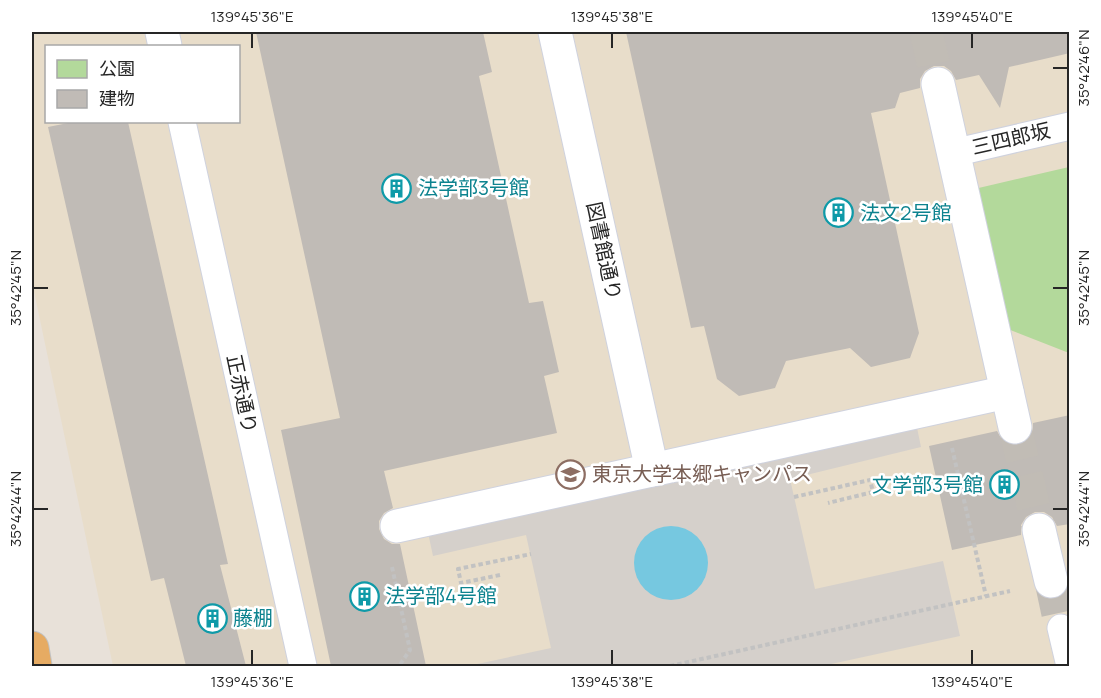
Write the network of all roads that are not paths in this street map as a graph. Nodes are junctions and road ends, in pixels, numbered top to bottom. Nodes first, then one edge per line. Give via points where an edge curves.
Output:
1 (555, 32) edge
2 (938, 84) tunnel mouth
3 (182, 123) edge
4 (1070, 126) edge
5 (953, 153) junction
6 (1007, 392) junction
7 (1015, 427) tunnel mouth
8 (652, 470) junction
9 (397, 526) road end
10 (1039, 530) tunnel mouth
11 (1051, 581) tunnel mouth
12 (1061, 628) tunnel mouth
13 (32, 648) edge
14 (35, 666) edge
15 (303, 666) edge
16 (1070, 666) edge

1 - 8 street, 図書館通り
2 - 5 street
3 - 15 lane, 正赤通り
4 - 5 lane, 三四郎坂
5 - 6 street
6 - 7 street
6 - 8 street
8 - 9 street
10 - 11 street
12 - 16 lane
13 - 14 highway

